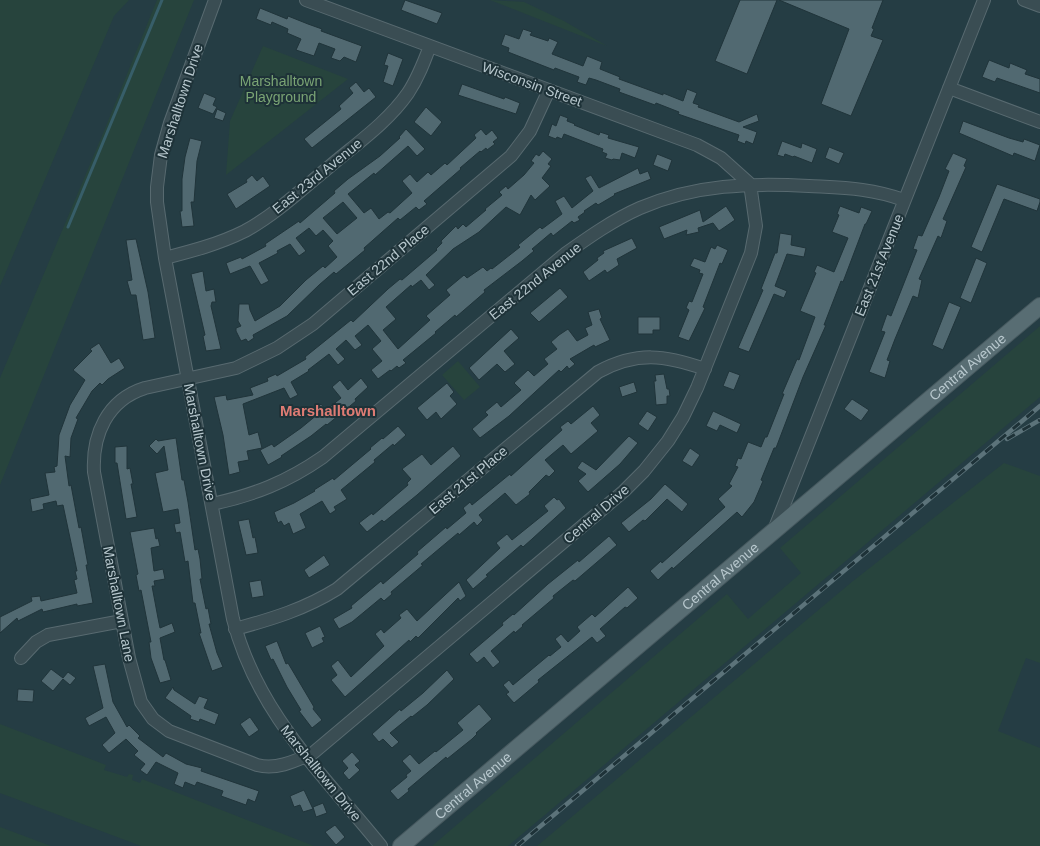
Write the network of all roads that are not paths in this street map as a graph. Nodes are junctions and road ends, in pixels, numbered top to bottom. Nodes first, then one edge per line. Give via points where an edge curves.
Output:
1 (215, 0) edge
2 (306, 0) edge
3 (984, 0) edge
4 (1024, 0) edge
5 (1040, 6) edge
6 (430, 46) junction
7 (949, 88) junction
8 (549, 90) junction
9 (1040, 122) edge
10 (750, 184) junction
11 (904, 200) junction
12 (165, 258) junction
13 (1040, 306) edge
14 (705, 369) junction
15 (188, 380) junction
16 (212, 504) junction
17 (774, 530) junction
18 (122, 621) junction
19 (235, 629) junction
20 (21, 658) dead end
21 (305, 757) junction
22 (381, 846) edge
23 (401, 846) edge

1 - 12 street, Marshalltown Drive via 161,155 157,202
2 - 6 street, Wisconsin Street
3 - 7 street, East 21st Avenue
4 - 5 street
6 - 8 street, Wisconsin Street
6 - 12 street, East 23rd Avenue via 417,78 389,115 286,202 257,224 232,237
7 - 9 street
7 - 11 street, East 21st Avenue
8 - 10 street, Wisconsin Street via 706,149 721,158
8 - 15 street, East 22nd Place via 530,131 508,159 313,324 278,348 243,366
10 - 11 street, East 22nd Avenue via 861,188
10 - 14 street, Central Drive via 756,226 753,248
10 - 16 street, East 22nd Avenue via 716,187 669,198 639,208 594,234 565,254 323,458 294,476 259,492
11 - 17 street, East 21st Avenue
12 - 15 street, Marshalltown Drive
13 - 17 main road, Central Avenue
14 - 19 street, East 21st Place via 672,358 653,356 627,359 598,372 337,589 302,608
14 - 21 street, Central Drive via 675,430 648,466 624,491 316,751
15 - 16 street, Marshalltown Drive
15 - 18 street, Marshalltown Lane via 145,388 123,398 108,414 97,437 94,448 94,472
16 - 19 street, Marshalltown Drive
17 - 23 main road, Central Avenue
18 - 20 street via 48,635 36,642
18 - 21 street, Marshalltown Lane via 137,692 146,709 163,727 262,767 281,766
19 - 21 street, Marshalltown Drive via 262,694
21 - 22 street, Marshalltown Drive

